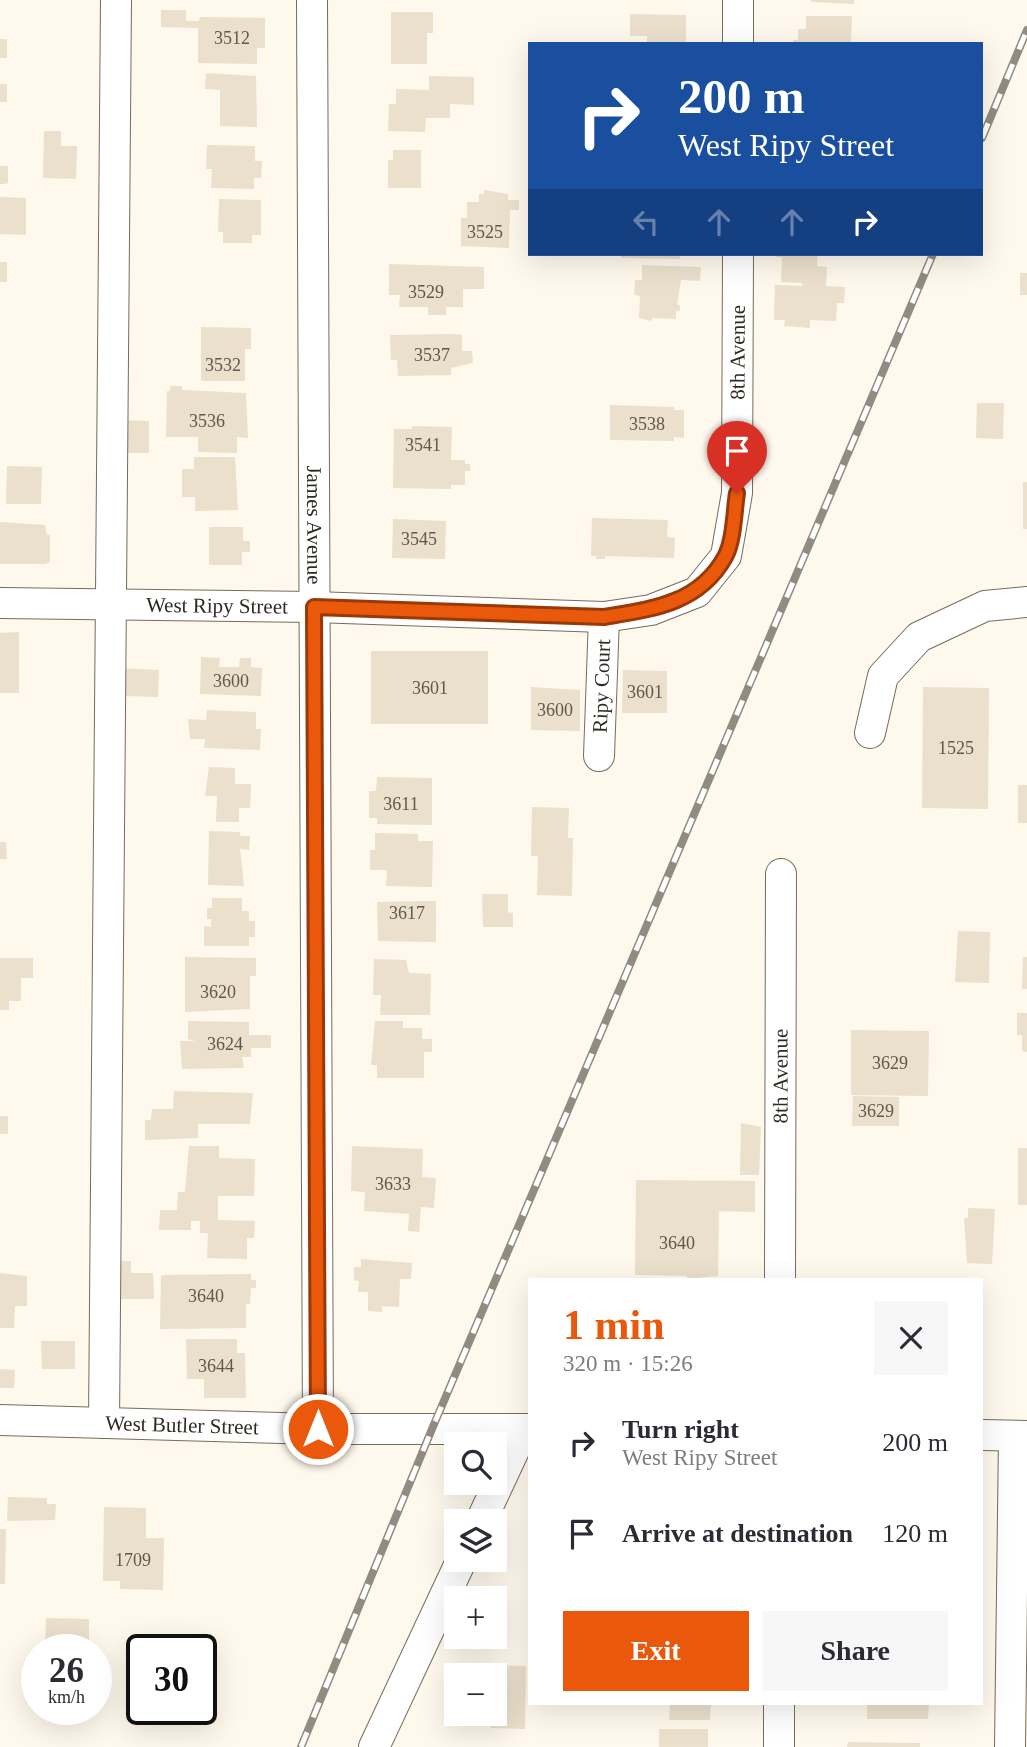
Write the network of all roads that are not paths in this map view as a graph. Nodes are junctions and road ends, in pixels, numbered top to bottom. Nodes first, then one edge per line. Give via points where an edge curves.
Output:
1 (116, 0) edge
2 (312, 0) edge
3 (738, 0) edge
4 (738, 42) edge
5 (738, 256) edge
6 (737, 493) joint
7 (1027, 602) edge
8 (0, 603) edge
9 (112, 605) junction
10 (314, 607) junction
11 (604, 617) junction
12 (870, 733) dead end
13 (599, 756) dead end
14 (781, 874) dead end
15 (780, 1278) edge
16 (0, 1420) edge
17 (104, 1423) junction
18 (318, 1429) junction
19 (527, 1429) edge
20 (983, 1435) edge
21 (1021, 1436) edge
22 (487, 1509) edge
23 (457, 1572) edge
24 (779, 1705) edge
25 (374, 1747) edge
26 (779, 1747) edge
27 (1010, 1747) edge

1 - 9 street
2 - 10 street, James Avenue
3 - 4 street
5 - 6 street, 8th Avenue
6 - 11 street, West Ripy Street via 726,556 698,592 651,610
7 - 12 street via 985,606 919,637 883,676
8 - 9 street, West Ripy Street
9 - 10 street, West Ripy Street
9 - 17 street
10 - 11 street, West Ripy Street
10 - 18 street, James Avenue
11 - 13 street, Ripy Court
14 - 15 street, 8th Avenue
16 - 17 street, West Butler Street
17 - 18 street, West Butler Street
18 - 19 street, West Butler Street
19 - 22 street
20 - 21 street
21 - 27 street
23 - 25 street
24 - 26 street

